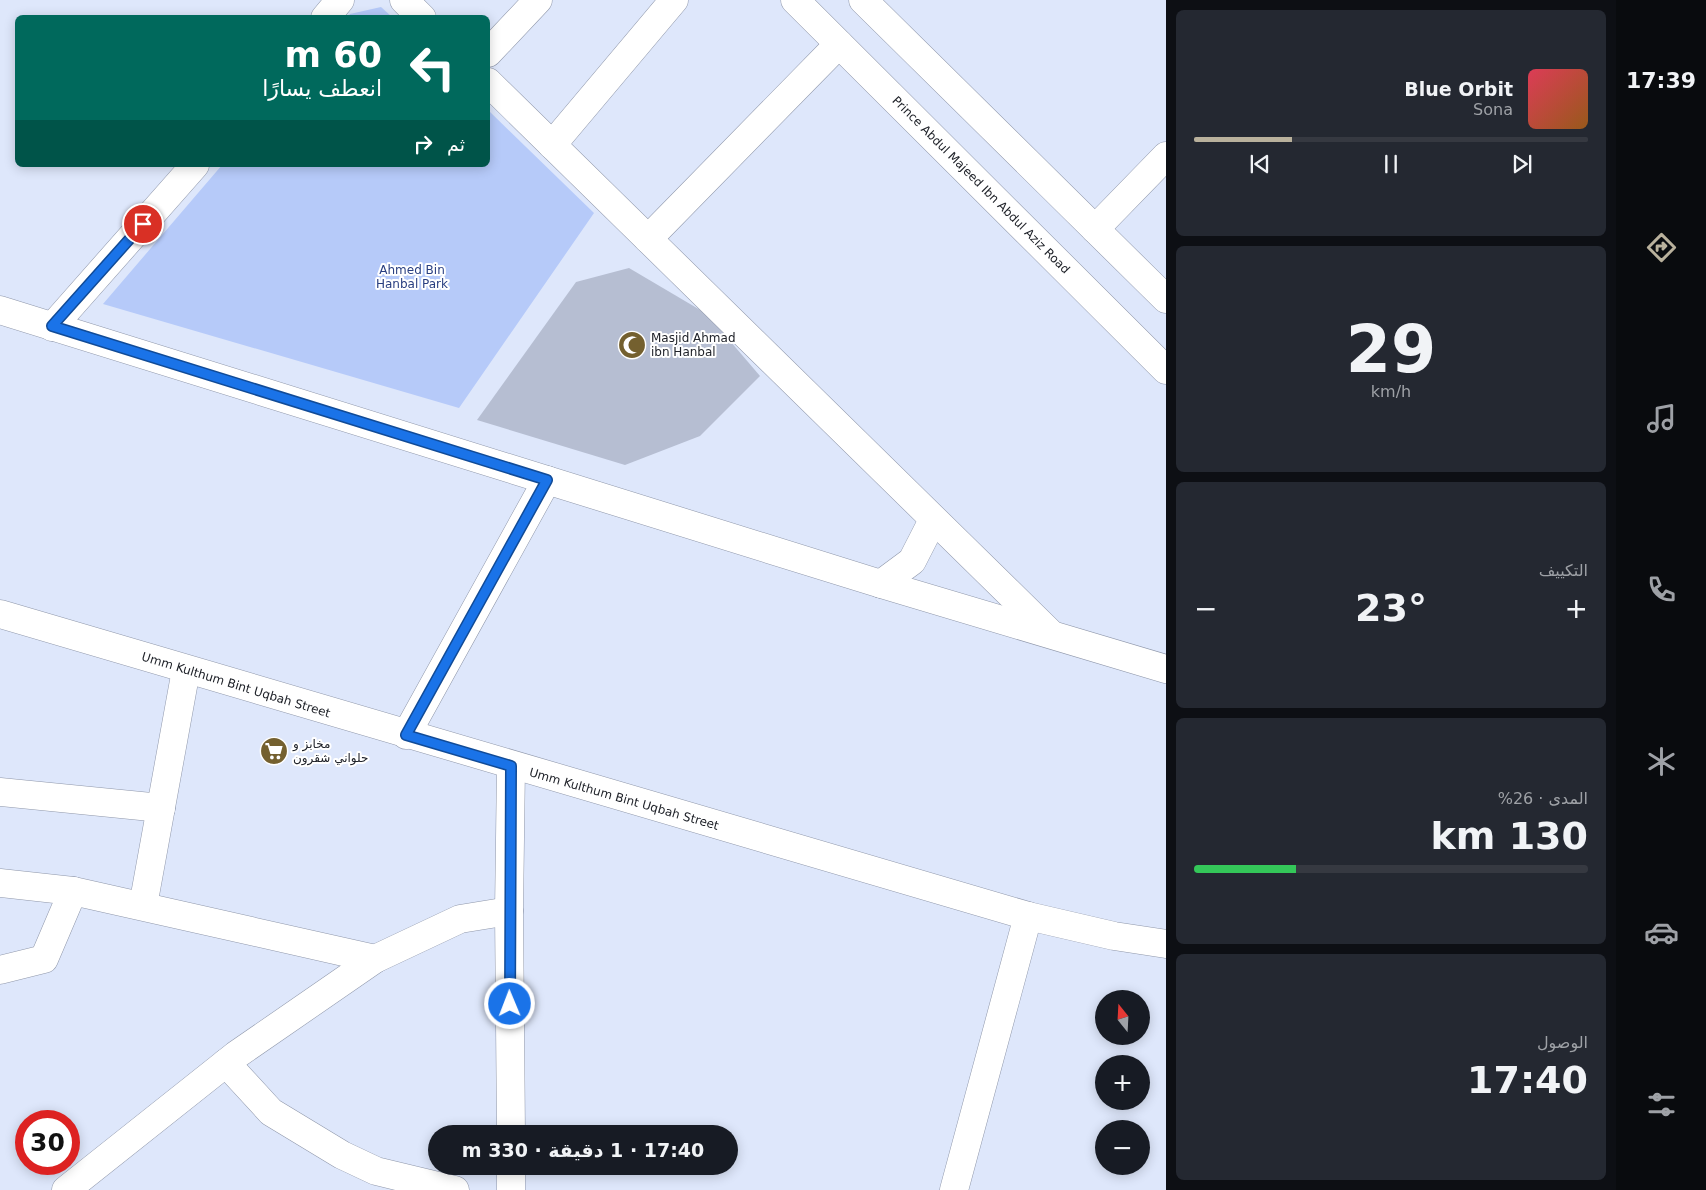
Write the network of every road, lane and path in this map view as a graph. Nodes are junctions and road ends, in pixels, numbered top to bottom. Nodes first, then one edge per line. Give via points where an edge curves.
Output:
1 (340, 0) edge
2 (404, 0) edge
3 (538, 0) edge
4 (674, 0) edge
5 (795, 0) edge
6 (863, 0) edge
7 (328, 15) edge
8 (419, 15) edge
9 (839, 44) junction
10 (490, 51) edge
11 (490, 84) edge
12 (552, 145) junction
13 (1166, 156) edge
14 (193, 167) edge
15 (1095, 229) junction
16 (648, 239) junction
17 (1166, 299) edge
18 (0, 310) edge
19 (52, 326) junction
20 (1166, 370) edge
21 (547, 480) junction
22 (933, 520) junction
23 (881, 584) junction
24 (0, 614) edge
25 (1052, 635) junction
26 (1166, 669) edge
27 (186, 670) junction
28 (406, 735) junction
29 (511, 766) junction
30 (0, 792) edge
31 (161, 808) junction
32 (0, 883) edge
33 (73, 891) junction
34 (143, 906) junction
35 (509, 911) junction
36 (1028, 916) junction
37 (1166, 944) edge
38 (375, 959) junction
39 (0, 970) edge
40 (226, 1063) junction
41 (511, 1125) edge
42 (511, 1175) edge
43 (66, 1190) edge
44 (455, 1190) edge
45 (511, 1190) edge
46 (954, 1190) edge

1 - 7 street
2 - 8 street
3 - 10 street
4 - 12 street
5 - 9 street, Prince Abdul Majeed Ibn Abdul Aziz Road
6 - 15 street
9 - 16 street
9 - 20 street, Prince Abdul Majeed Ibn Abdul Aziz Road
11 - 12 street
12 - 16 street
13 - 15 street
14 - 19 street
15 - 17 street
16 - 22 street
18 - 19 street
19 - 21 street
21 - 23 street
21 - 28 street
22 - 23 street via 912,561
22 - 25 street
23 - 25 street
24 - 27 street, Umm Kulthum Bint Uqbah Street
25 - 26 street
27 - 28 street, Umm Kulthum Bint Uqbah Street
27 - 31 street
28 - 29 street, Umm Kulthum Bint Uqbah Street
29 - 35 street
29 - 36 street, Umm Kulthum Bint Uqbah Street
30 - 31 street
31 - 34 street
32 - 33 street
33 - 34 street
33 - 39 street via 44,959
34 - 38 street
35 - 38 street via 460,918
35 - 41 street
36 - 37 street, Umm Kulthum Bint Uqbah Street
36 - 46 street
38 - 40 street
40 - 43 street
40 - 44 street via 271,1112 342,1155 376,1171
42 - 45 street

